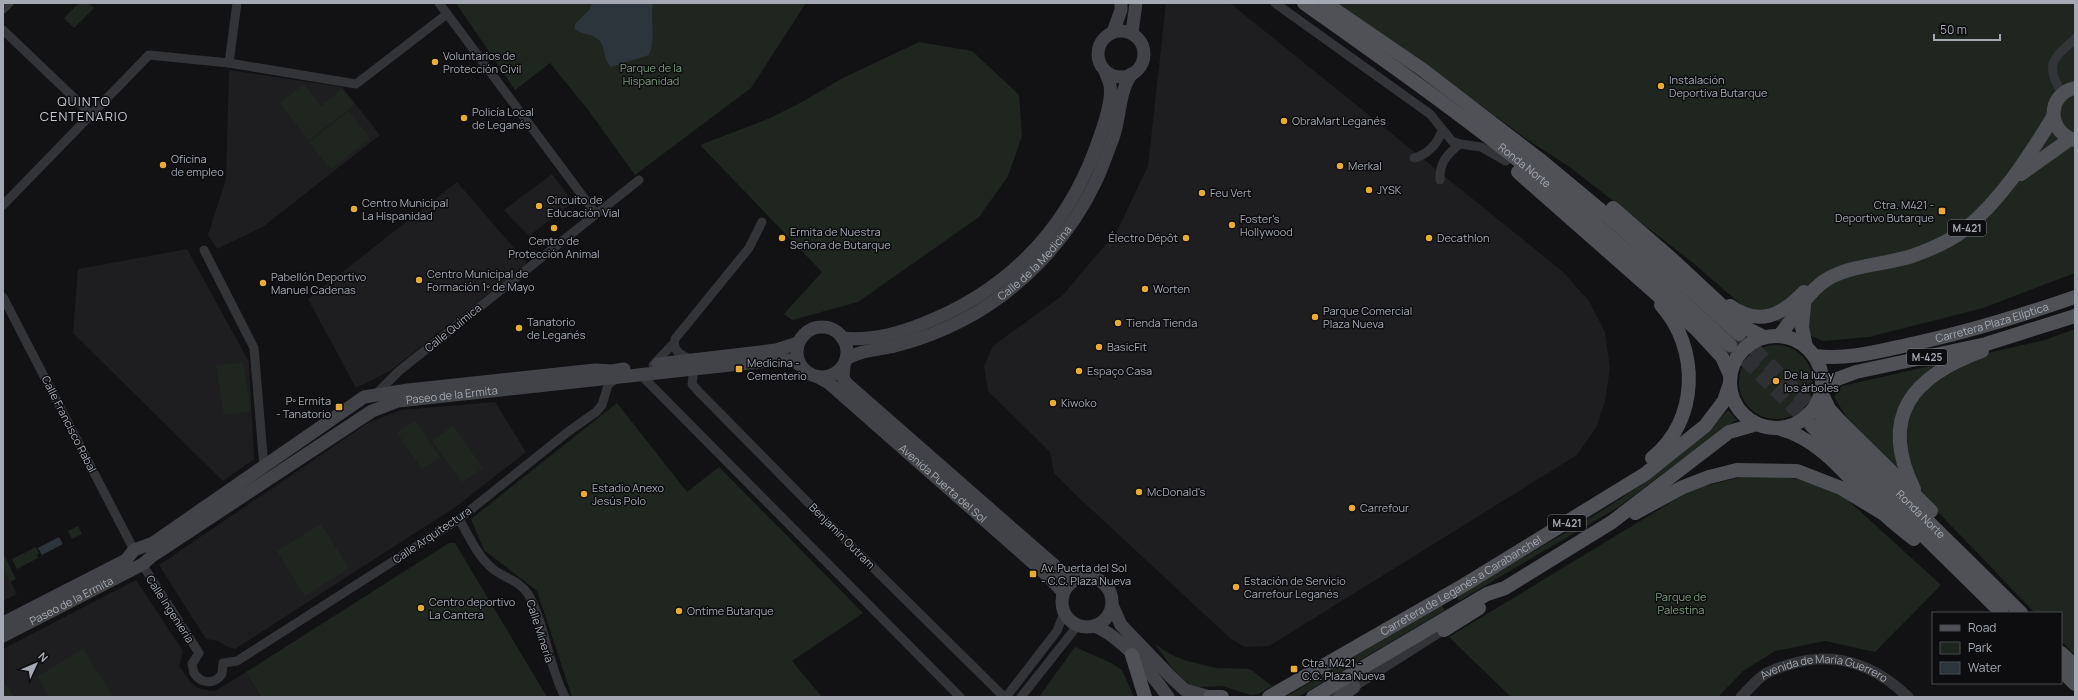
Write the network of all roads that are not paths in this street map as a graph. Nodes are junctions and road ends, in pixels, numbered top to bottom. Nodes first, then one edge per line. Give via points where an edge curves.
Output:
1 (9, 3) edge
2 (237, 3) edge
3 (439, 3) edge
4 (1121, 3) edge
5 (1136, 3) edge
6 (1275, 3) edge
7 (1304, 3) edge
8 (1325, 3) edge
9 (3, 9) edge
10 (447, 14) junction
11 (1335, 25) junction
12 (3, 30) edge
13 (1113, 32) junction
14 (1132, 34) junction
15 (2075, 39) edge
16 (229, 63) junction
17 (1105, 71) junction
18 (1131, 74) junction
19 (2069, 90) edge
20 (91, 114) junction
21 (2053, 117) junction
22 (1442, 129) junction
23 (2072, 140) edge
24 (1460, 144) junction
25 (1414, 158) dead end
26 (1539, 159) junction
27 (1506, 161) junction
28 (639, 180) dead end
29 (1440, 180) dead end
30 (2009, 182) junction
31 (3, 205) edge
32 (596, 214) junction
33 (762, 222) dead end
34 (1596, 240) junction
35 (204, 250) dead end
36 (1673, 260) junction
37 (1830, 278) junction
38 (2075, 288) edge
39 (3, 297) edge
40 (2075, 297) edge
41 (1803, 308) junction
42 (2075, 316) edge
43 (2012, 319) junction
44 (2034, 330) junction
45 (1779, 336) junction
46 (1764, 337) junction
47 (842, 338) junction
48 (674, 344) junction
49 (798, 344) junction
50 (1810, 352) junction
51 (845, 362) junction
52 (692, 364) junction
53 (800, 365) junction
54 (655, 368) junction
55 (399, 371) junction
56 (641, 375) junction
57 (820, 378) junction
58 (1730, 378) junction
59 (615, 379) junction
60 (408, 390) junction
61 (1821, 390) junction
62 (658, 391) junction
63 (376, 394) junction
64 (1757, 424) junction
65 (1777, 428) junction
66 (264, 467) junction
67 (1917, 497) junction
68 (1603, 501) junction
69 (1884, 514) junction
70 (459, 519) junction
71 (1612, 522) junction
72 (135, 550) junction
73 (143, 563) junction
74 (1958, 571) junction
75 (1986, 577) junction
76 (1075, 579) junction
77 (1505, 588) junction
78 (1063, 592) junction
79 (1112, 606) junction
80 (2001, 612) edge
81 (2020, 612) edge
82 (1064, 613) junction
83 (3, 623) edge
84 (1078, 625) junction
85 (1094, 626) junction
86 (1444, 630) joint
87 (3, 636) edge
88 (199, 653) joint
89 (2062, 653) edge
90 (1132, 655) junction
91 (2075, 666) edge
92 (2062, 671) edge
93 (2075, 684) edge
94 (1354, 687) junction
95 (565, 697) edge
96 (960, 697) edge
97 (1005, 697) edge
98 (1021, 697) edge
99 (1145, 697) edge
100 (1168, 697) edge
101 (1210, 697) edge
102 (1222, 697) edge
103 (1269, 697) edge
104 (1313, 697) edge
105 (1329, 697) edge
106 (1340, 697) edge
107 (1740, 697) edge
108 (1908, 697) edge

1 - 9 street
2 - 16 street
3 - 10 street
4 - 13 main road
5 - 14 main road
6 - 22 street via 1430,114
7 - 11 main road, Ronda Norte
8 - 26 main road, Ronda Norte via 1423,70
10 - 16 street via 356,84
10 - 32 street
11 - 26 main road, Ronda Norte via 1411,78 1548,184 1735,340 1616,223
11 - 27 main road via 1364,54
12 - 20 street
13 - 14 main road via 1126,31
13 - 17 main road via 1100,42 1098,49 1100,64
14 - 18 main road via 1141,42 1144,54 1140,66
15 - 19 street via 2058,54 2052,65 2053,78
16 - 20 street via 149,55
17 - 18 main road via 1117,77
17 - 47 main road, Calle de la Medicina via 1110,85 1109,99 1103,129 1086,175 1063,214 1039,246 1009,275 973,300 940,317 885,336 865,339
18 - 51 main road, Calle de la Medicina via 1124,87 1115,132 1096,183 1072,225 1041,260 1007,291 963,320 896,345 857,353
19 - 21 main road, M-421 via 2056,102
20 - 31 street
21 - 23 main road, M-421 via 2056,126
21 - 30 main road, M-421
22 - 24 street via 1448,137
22 - 25 street via 1438,140 1426,154
23 - 30 main road, M-421
24 - 27 street via 1481,147
24 - 29 street via 1442,164
26 - 36 main road, Ronda Norte via 1556,165 1610,206
27 - 34 main road
28 - 32 street, Calle Química
30 - 37 main road, M-421 via 1988,208 1963,231 1938,245 1911,256
32 - 55 street, Calle Química
33 - 48 street via 749,248 677,336
34 - 58 main road via 1714,347 1722,357
34 - 68 main road via 1605,252 1648,290 1665,310 1683,340 1690,380 1684,413 1663,449
35 - 66 street via 254,348
36 - 37 main road via 1704,282 1738,312 1761,317 1782,311 1814,283
36 - 46 main road, Ronda Norte via 1746,328
37 - 41 main road, M-421 via 1819,285
38 - 43 main road
39 - 72 street, Calle Francisco Rabal
40 - 43 main road, Carretera Plaza Elíptica / M-425
41 - 45 main road, M-421
41 - 50 main road via 1802,327
42 - 44 main road, Carretera Plaza Elíptica / M-425
43 - 50 main road, Carretera Plaza Elíptica / M-425 via 1959,334 1852,357
44 - 61 main road, Carretera Plaza Elíptica / M-425 via 1856,372 1837,378
44 - 67 main road via 1947,366 1913,393 1901,423 1900,446 1904,468
45 - 46 main road, M-421
45 - 50 main road, M-421 via 1788,337
46 - 58 main road, M-421 via 1752,342 1742,351 1734,362
47 - 49 main road via 831,329 816,328 805,334
47 - 51 main road via 847,352
48 - 52 street via 678,353
48 - 54 street
49 - 52 main road, Paseo de la Ermita
49 - 53 main road
50 - 61 main road via 1819,367
51 - 57 main road via 834,375
51 - 76 main road, Avenida Puerta del Sol via 844,378 847,384 1063,573
52 - 53 main road, Paseo de la Ermita via 792,360
52 - 54 main road, Paseo de la Ermita
52 - 54 main road, Paseo de la Ermita via 667,362
52 - 97 street, Benjamín Outram via 692,384 698,391
53 - 57 main road via 812,376
54 - 56 main road, Paseo de la Ermita
54 - 60 main road, Paseo de la Ermita via 595,370
54 - 62 street
55 - 60 street via 397,381
55 - 63 street, Calle Química
56 - 59 main road, Paseo de la Ermita
56 - 62 street
57 - 78 main road, Avenida Puerta del Sol via 829,383 1050,577
58 - 64 main road via 1735,402 1748,418
58 - 68 main road, Carretera de Leganés a Carabanchel / M-421 via 1724,401 1705,426 1645,474
59 - 70 street, Calle Arquitectura via 608,385 602,405 596,412
59 - 73 main road, Paseo de la Ermita via 398,401 385,406 365,416
60 - 63 main road, Paseo de la Ermita
61 - 65 main road via 1808,414 1792,424
61 - 67 main road via 1829,409
62 - 96 street
63 - 66 main road, Paseo de la Ermita via 360,400
64 - 65 main road, M-421
64 - 71 main road, Carretera de Leganés a Carabanchel / M-421 via 1729,432
65 - 69 main road via 1792,432 1814,445
66 - 72 main road, Paseo de la Ermita via 153,543
67 - 75 main road via 1960,542
68 - 103 main road, Carretera de Leganés a Carabanchel / M-421 via 1464,585
69 - 71 main road via 1842,488 1797,471 1737,470 1683,487 1628,517
69 - 74 main road via 1939,560
70 - 88 street, Calle Arquitectura via 237,661 224,663 223,671 218,678 204,681 196,677 192,669 193,660
70 - 95 street, Calle Minería via 485,561 494,570 512,579 527,593
71 - 77 main road, Carretera de Leganés a Carabanchel / M-421
72 - 73 main road via 146,553
72 - 83 main road, Paseo de la Ermita via 126,560
73 - 87 main road, Paseo de la Ermita
73 - 88 street, Calle Ingeniería
74 - 75 main road, Ronda Norte via 1817,421
74 - 80 main road, Ronda Norte
75 - 81 main road, Ronda Norte
76 - 78 main road
76 - 79 main road via 1088,576 1101,581 1110,592
77 - 86 main road, M-421
77 - 104 main road, Carretera de Leganés a Carabanchel / M-421 via 1481,597
78 - 82 main road via 1061,599
79 - 85 main road via 1106,618
79 - 101 main road via 1121,625 1170,676 1186,690
82 - 84 main road
82 - 97 street via 1057,631
84 - 85 main road
84 - 98 street
85 - 90 main road via 1111,634
86 - 94 street, M-421
89 - 91 main road
90 - 99 main road
90 - 100 main road
92 - 93 main road
94 - 105 street, M-421
94 - 106 main road
101 - 102 main road
107 - 108 street, Avenida de María Guerrero via 1765,674 1782,667 1807,659 1838,658 1894,683

